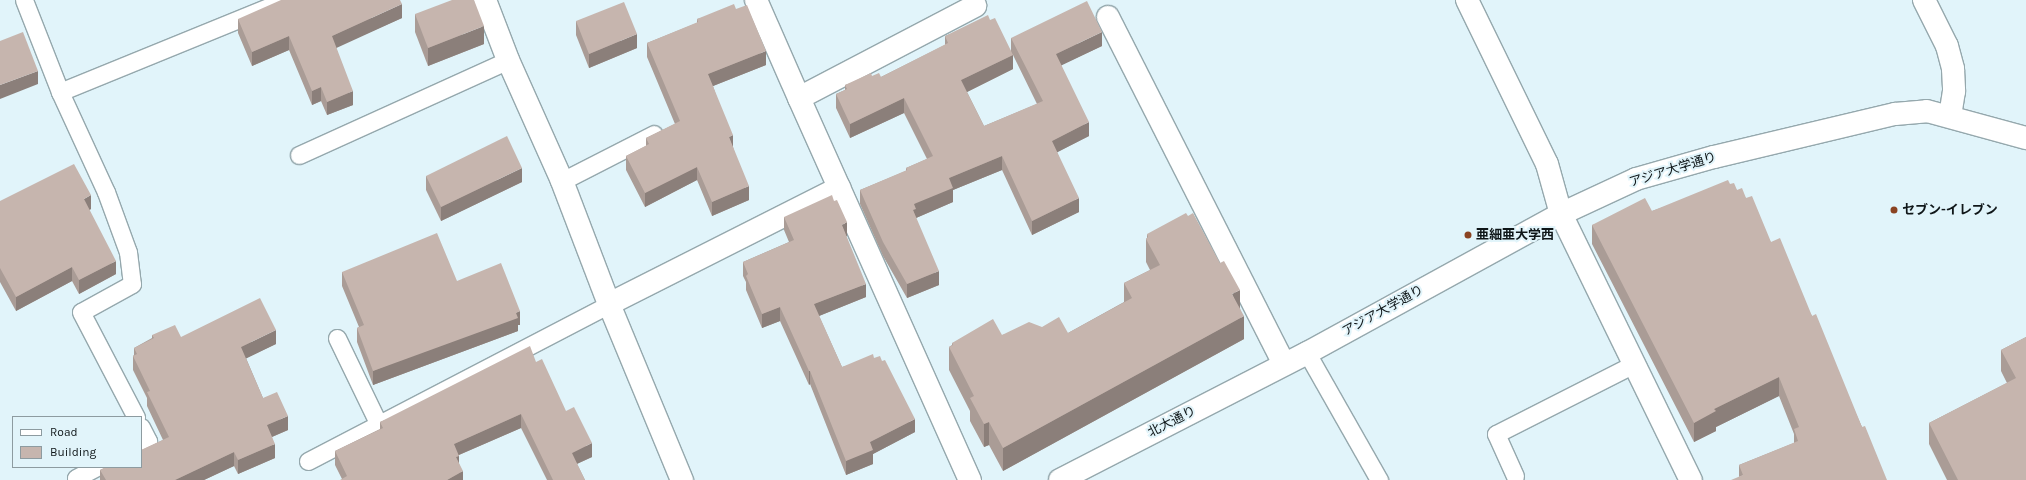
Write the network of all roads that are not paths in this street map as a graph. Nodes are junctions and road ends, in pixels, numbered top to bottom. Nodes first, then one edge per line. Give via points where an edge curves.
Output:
1 (24, 0) edge
2 (285, 0) edge
3 (485, 0) edge
4 (756, 0) edge
5 (1467, 0) edge
6 (1925, 0) edge
7 (975, 6) dead end
8 (1108, 17) dead end
9 (508, 60) junction
10 (60, 92) junction
11 (799, 98) junction
12 (1950, 116) junction
13 (654, 134) edge
14 (2026, 138) edge
15 (299, 155) dead end
16 (562, 181) junction
17 (839, 188) junction
18 (1561, 214) junction
19 (609, 304) junction
20 (337, 338) dead end
21 (1307, 353) junction
22 (1284, 364) junction
23 (1634, 364) junction
24 (135, 416) edge
25 (378, 423) junction
26 (142, 429) edge
27 (142, 444) edge
28 (308, 461) dead end
29 (95, 468) edge
30 (1515, 476) dead end
31 (77, 480) edge
32 (682, 480) edge
33 (970, 480) edge
34 (1060, 480) edge
35 (1379, 480) edge
36 (1691, 480) edge

1 - 10 lane
2 - 10 lane
3 - 9 street
4 - 11 street
5 - 18 street via 1547,164
6 - 12 street via 1947,46 1953,69 1954,92
7 - 11 street
8 - 22 street
9 - 15 lane
9 - 16 street
10 - 24 lane via 106,192 128,252 132,284 81,312
11 - 17 street
12 - 14 street, アジア大学通り
12 - 18 street, アジア大学通り via 1927,111 1895,114 1714,157 1636,179
13 - 16 lane
16 - 19 street
17 - 19 street
17 - 33 street
18 - 21 street, アジア大学通り
18 - 23 street
19 - 25 lane
19 - 32 street
20 - 25 lane
21 - 22 street, アジア大学通り
21 - 35 lane
22 - 34 street, 北大通り
23 - 30 lane via 1496,434
23 - 36 street
25 - 28 lane
26 - 27 lane via 148,441
29 - 31 lane via 76,478

